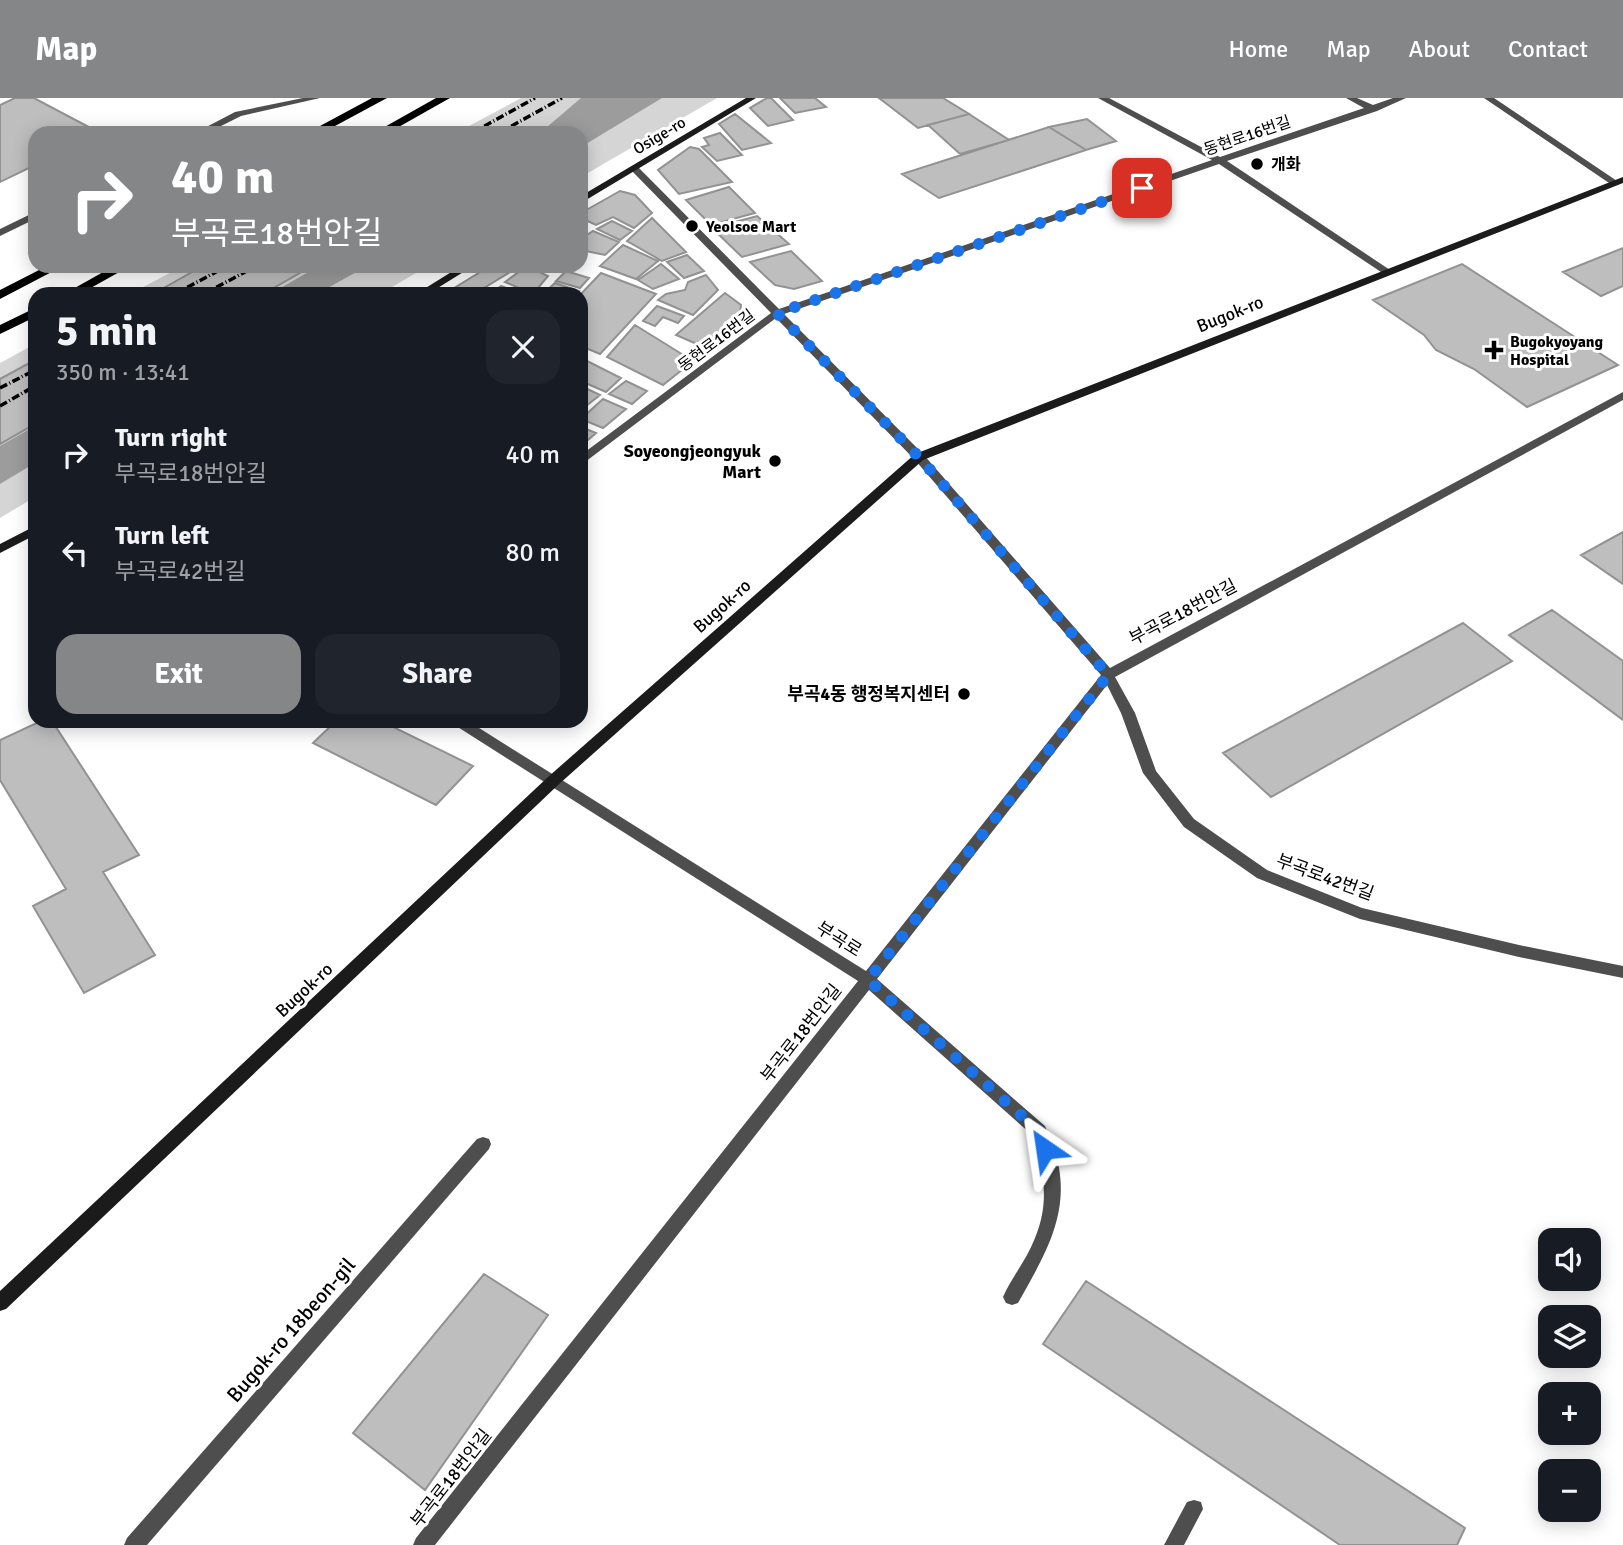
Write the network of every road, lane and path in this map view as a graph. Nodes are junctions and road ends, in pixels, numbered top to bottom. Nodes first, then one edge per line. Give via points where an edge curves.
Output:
1 (316, 98) edge
2 (381, 98) edge
3 (444, 98) edge
4 (752, 98) edge
5 (1102, 98) edge
6 (1350, 98) edge
7 (1402, 98) edge
8 (1488, 98) edge
9 (1374, 109) junction
10 (214, 126) edge
11 (327, 126) edge
12 (393, 126) edge
13 (1220, 161) junction
14 (634, 168) junction
15 (1619, 181) edge
16 (588, 196) edge
17 (28, 219) edge
18 (0, 233) edge
19 (1388, 272) junction
20 (43, 273) edge
21 (110, 273) edge
22 (456, 273) edge
23 (84, 287) edge
24 (433, 287) edge
25 (0, 295) edge
26 (777, 313) junction
27 (28, 316) edge
28 (0, 330) edge
29 (1623, 395) edge
30 (588, 456) edge
31 (919, 457) junction
32 (28, 534) edge
33 (0, 549) edge
34 (1108, 675) junction
35 (469, 728) edge
36 (553, 781) junction
37 (1623, 972) edge
38 (868, 980) junction
39 (483, 1144) dead end
40 (1012, 1297) dead end
41 (0, 1303) edge
42 (1194, 1509) dead end
43 (134, 1545) edge
44 (423, 1545) edge
45 (1174, 1545) edge

1 - 10 street via 238,114
2 - 11 main road
3 - 12 main road
4 - 14 main road, Osige-ro
5 - 13 street
6 - 9 street
7 - 9 street, 동현로16번길
8 - 15 street
9 - 13 street, 동현로16번길
13 - 19 street
13 - 26 street, 동현로16번길
14 - 16 main road, Osige-ro
14 - 26 street, 부곡로42번길
15 - 19 main road, Bugok-ro
17 - 18 street
19 - 31 main road, Bugok-ro
20 - 25 main road
21 - 23 main road
22 - 24 main road
26 - 30 street, 동현로16번길
26 - 31 street, 부곡로42번길
27 - 28 main road
29 - 34 street, 부곡로18번안길
31 - 34 street, 부곡로42번길
31 - 36 main road, Bugok-ro
32 - 33 main road
34 - 37 street, 부곡로42번길 via 1150,773 1173,803 1189,823 1262,874 1360,913
34 - 38 street, 부곡로18번안길
35 - 36 street, 부곡로
36 - 38 street, 부곡로
36 - 41 main road, Bugok-ro
38 - 40 street, 부곡로 via 1039,1131 1051,1167 1054,1203 1043,1241
38 - 44 street, 부곡로18번안길
39 - 43 street, Bugok-ro 18beon-gil
42 - 45 street

